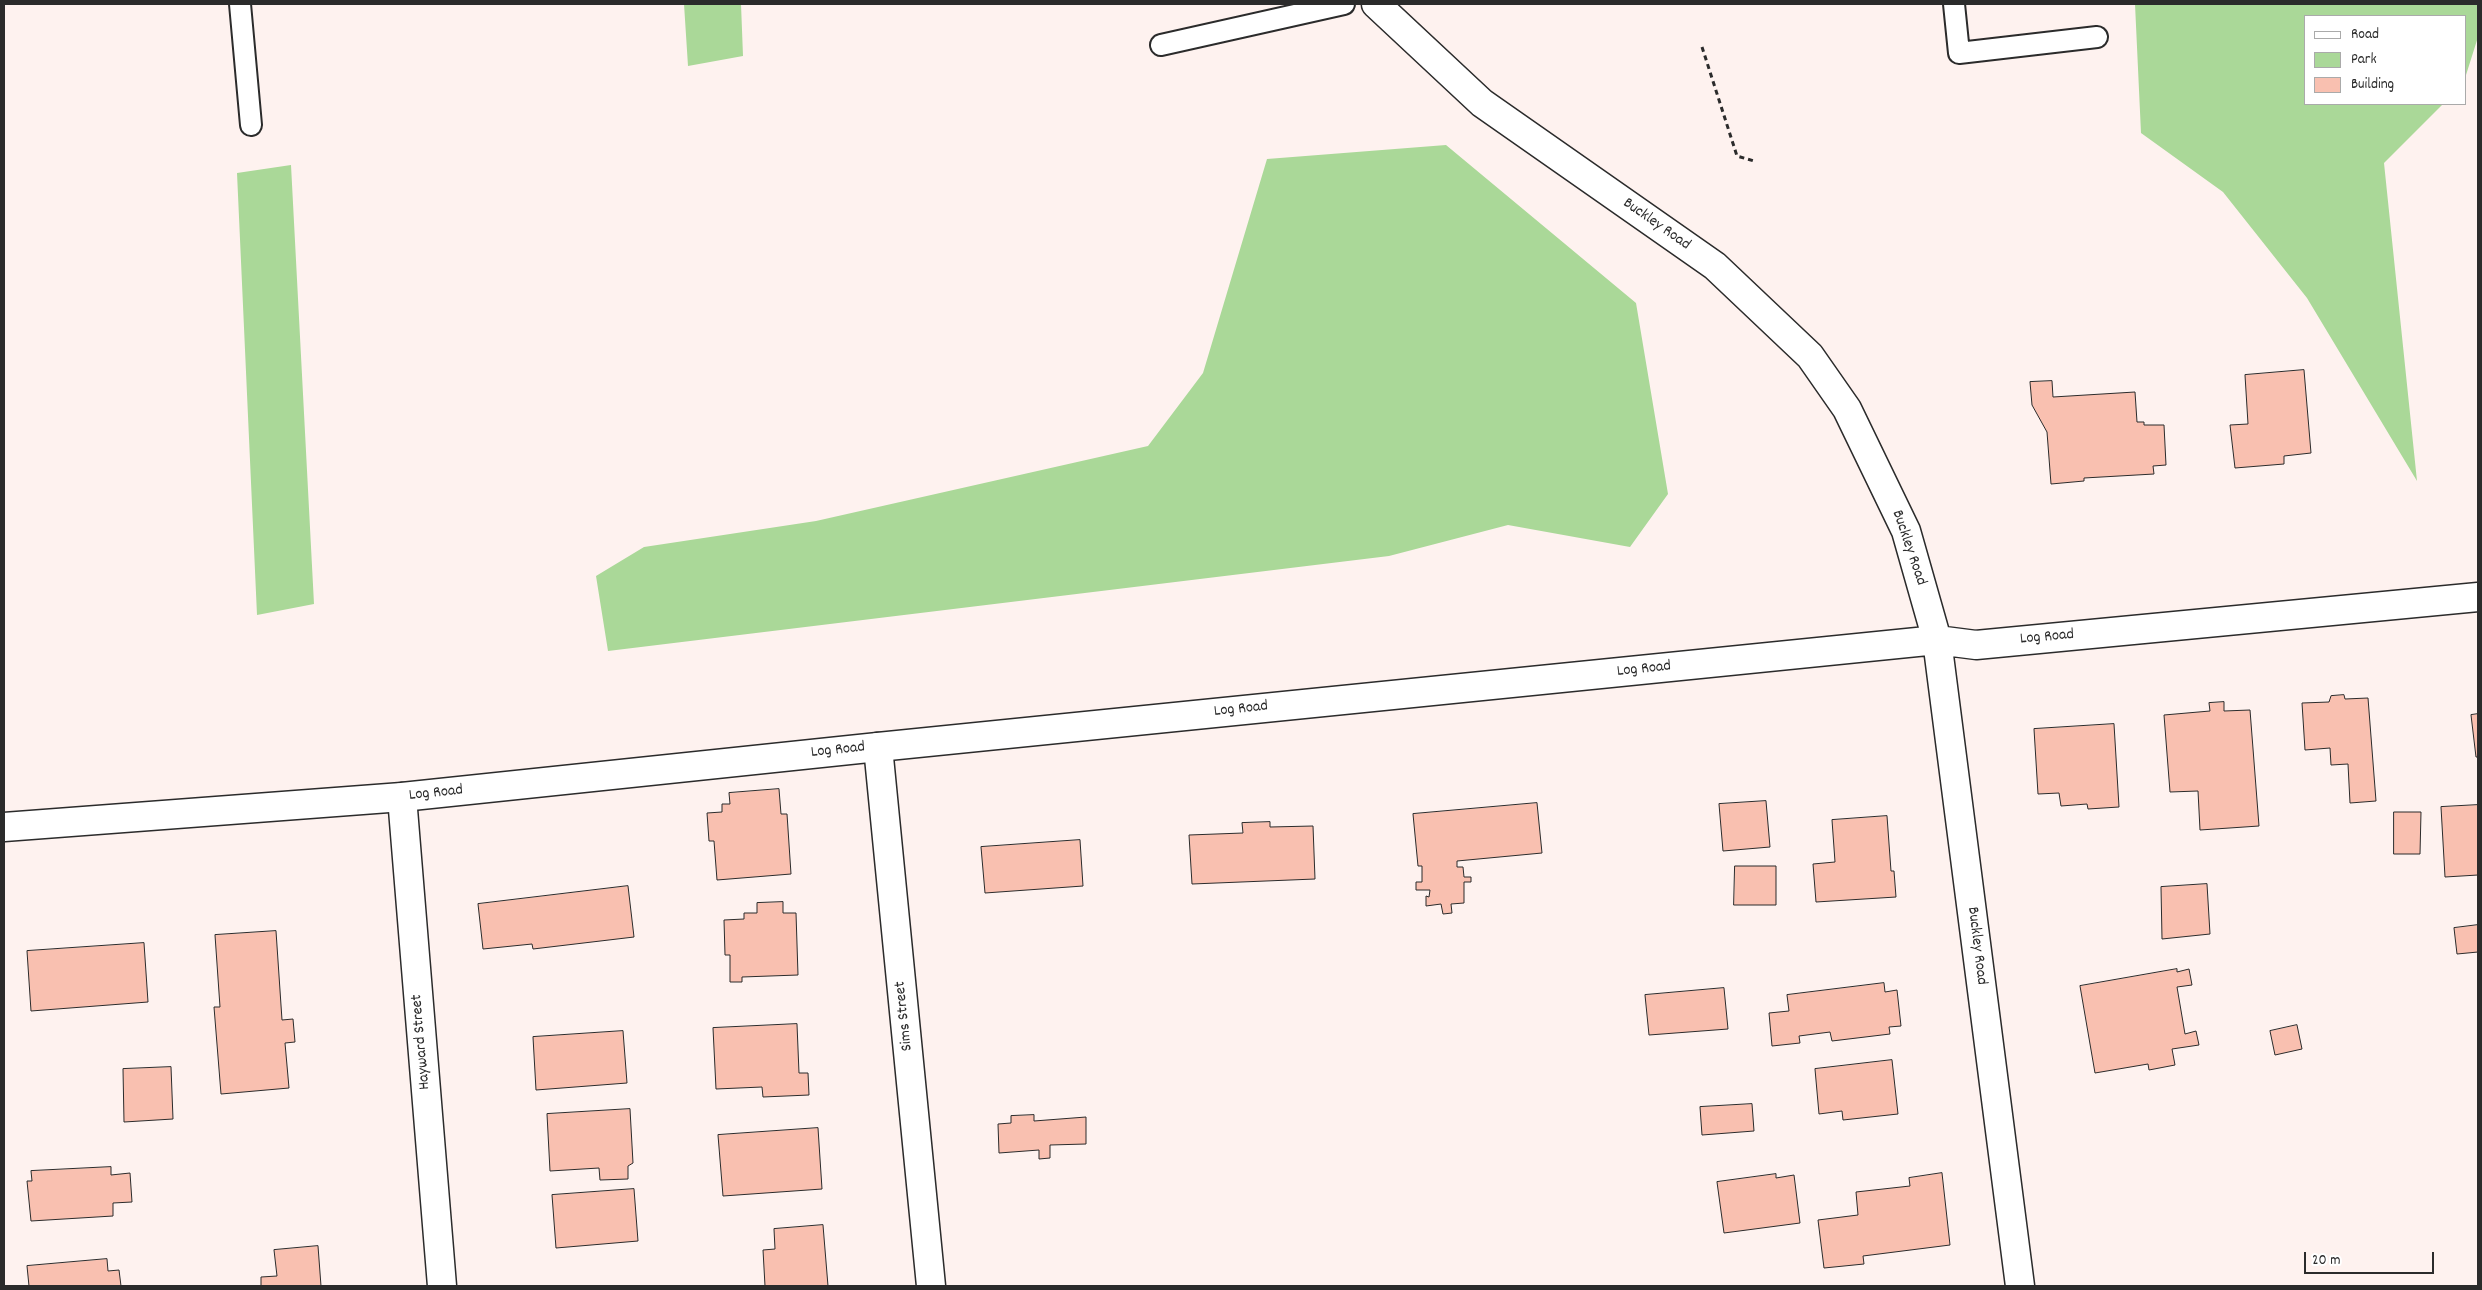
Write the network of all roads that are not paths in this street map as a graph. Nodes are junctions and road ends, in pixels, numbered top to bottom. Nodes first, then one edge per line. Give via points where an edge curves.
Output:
1 (240, 4) edge
2 (1344, 4) edge
3 (1376, 4) edge
4 (1954, 4) edge
5 (2097, 37) dead end
6 (1162, 45) dead end
7 (252, 125) dead end
8 (2478, 597) edge
9 (1937, 640) junction
10 (878, 747) junction
11 (402, 797) junction
12 (4, 827) edge
13 (442, 1286) edge
14 (931, 1286) edge
15 (2020, 1286) edge

1 - 7 lane
2 - 6 lane
3 - 9 street, Buckley Road via 1482,103 1715,266 1810,356 1847,409 1906,531
4 - 5 lane via 1959,53
8 - 9 street, Log Road via 1976,645
9 - 10 street, Log Road
9 - 15 street, Buckley Road
10 - 11 street, Log Road
10 - 14 street, Sims Street
11 - 12 street, Log Road
11 - 13 street, Hayward Street

